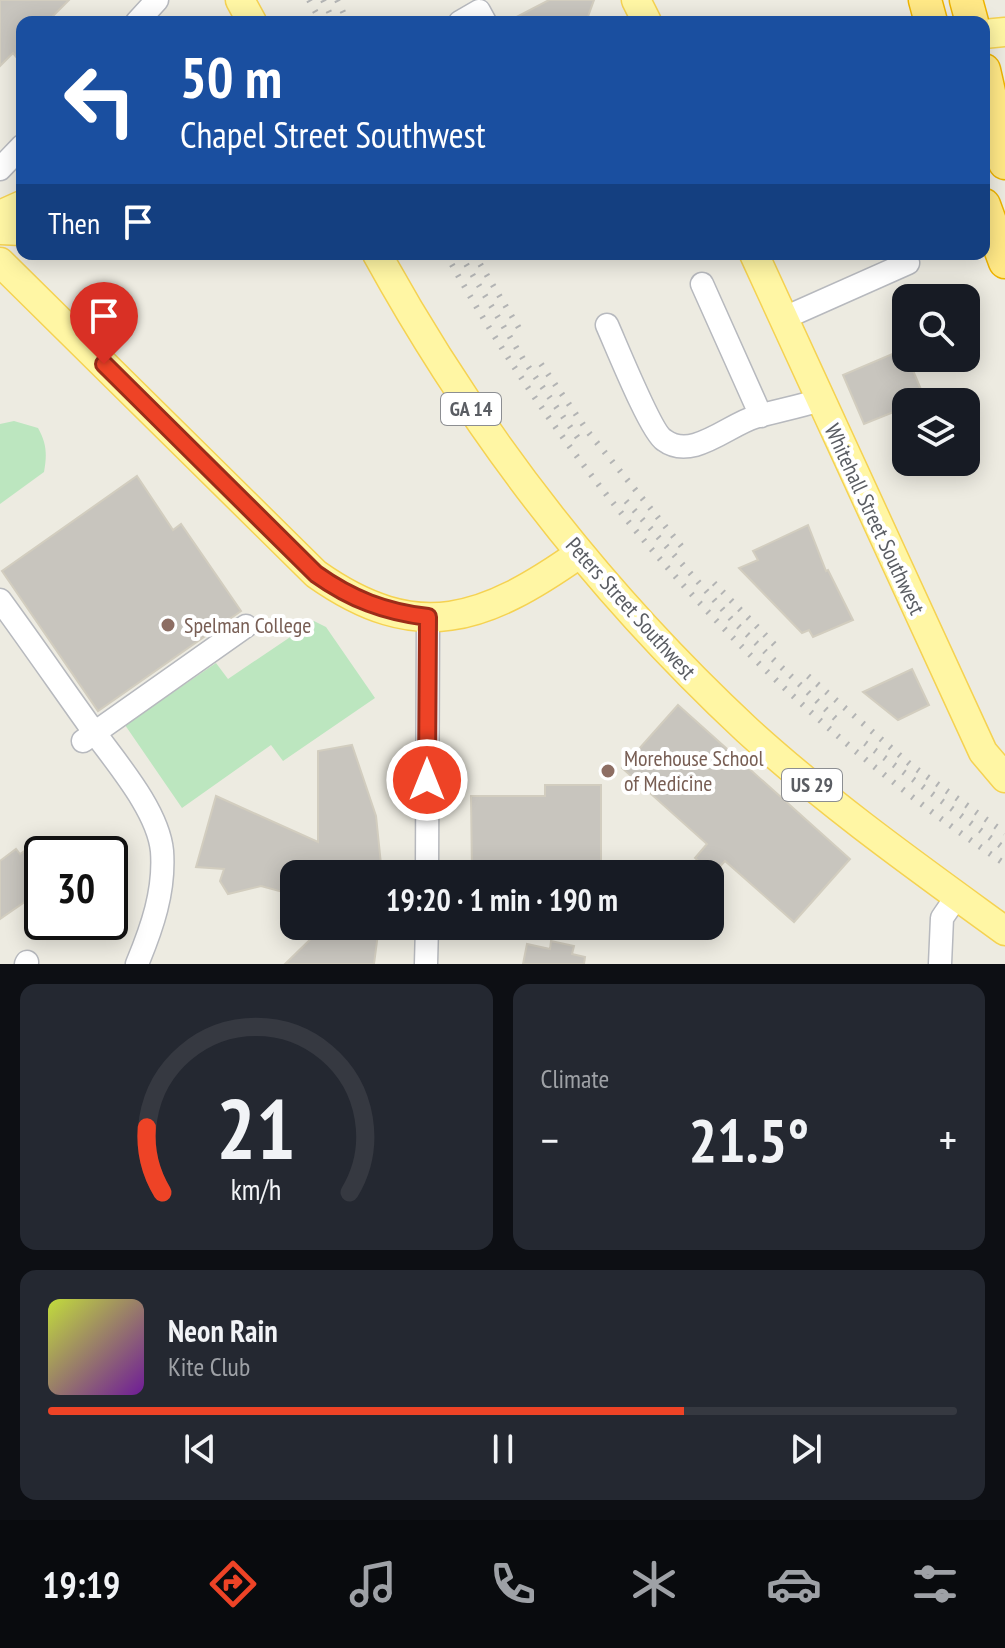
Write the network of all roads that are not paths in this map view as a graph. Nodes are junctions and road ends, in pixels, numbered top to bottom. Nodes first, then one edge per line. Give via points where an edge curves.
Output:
1 (157, 0) edge
2 (142, 16) edge
3 (990, 96) edge
4 (1002, 148) edge
5 (16, 152) edge
6 (0, 169) edge
7 (990, 221) edge
8 (380, 260) edge
9 (757, 260) edge
10 (0, 262) edge
11 (1005, 262) edge
12 (908, 263) dead end
13 (702, 284) dead end
14 (782, 319) junction
15 (607, 325) dead end
16 (820, 400) junction
17 (761, 416) junction
18 (579, 554) junction
19 (0, 600) edge
20 (428, 617) junction
21 (246, 626) dead end
22 (89, 737) junction
23 (1005, 778) edge
24 (427, 860) edge
25 (957, 896) junction
26 (1005, 931) edge
27 (427, 940) edge
28 (137, 964) edge
29 (426, 964) edge
30 (940, 964) edge

1 - 2 street
3 - 4 highway
5 - 6 street
7 - 11 highway
8 - 18 main road, Peters Street Southwest / GA 14 via 447,374 508,464
9 - 14 main road, Whitehall Street Southwest
10 - 20 main road via 316,574 369,605
12 - 14 street
13 - 17 street
14 - 16 main road, Whitehall Street Southwest
15 - 17 street via 661,439 676,446 695,444
16 - 17 street
16 - 23 main road, Whitehall Street Southwest via 983,752
18 - 20 main road via 503,602 465,614
18 - 25 main road, Peters Street Southwest / US 29 via 749,731
19 - 22 street
20 - 24 street
21 - 22 street
22 - 28 street via 156,824 162,851 154,923
25 - 26 main road, US 29
25 - 30 street via 942,918
27 - 29 street

